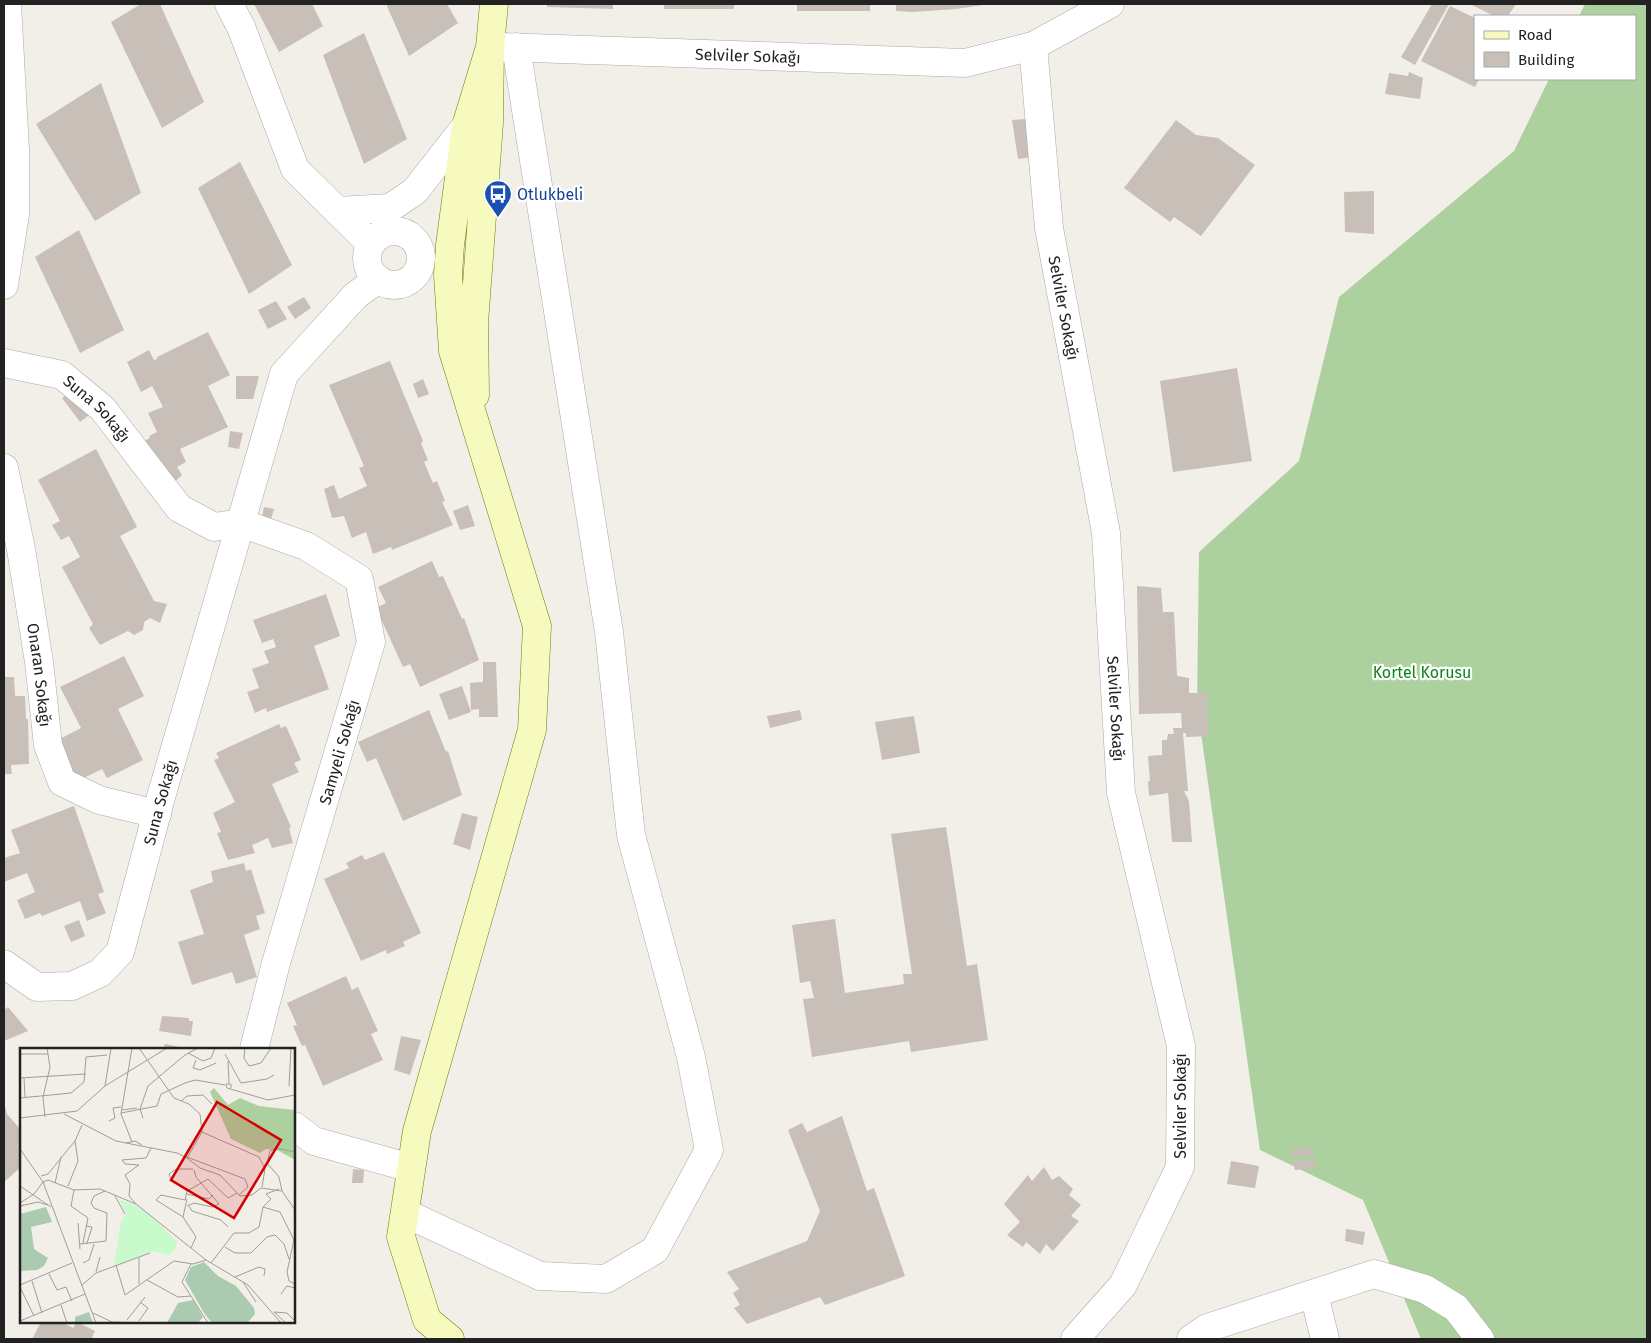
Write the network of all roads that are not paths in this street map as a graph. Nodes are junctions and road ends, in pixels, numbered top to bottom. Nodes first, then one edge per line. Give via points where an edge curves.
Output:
1 (7, 4) edge
2 (229, 4) edge
3 (494, 4) edge
4 (1110, 4) edge
5 (1033, 46) junction
6 (503, 47) junction
7 (466, 126) junction
8 (338, 211) junction
9 (400, 232) junction
10 (371, 244) junction
11 (450, 245) junction
12 (477, 259) junction
13 (448, 275) junction
14 (378, 279) junction
15 (407, 281) junction
16 (4, 285) edge
17 (4, 363) edge
18 (472, 414) junction
19 (4, 468) edge
20 (242, 524) junction
21 (157, 814) junction
22 (4, 964) edge
23 (254, 1048) edge
24 (295, 1127) edge
25 (411, 1168) junction
26 (404, 1213) junction
27 (1314, 1294) junction
28 (450, 1339) edge
29 (1075, 1339) edge
30 (1191, 1339) edge
31 (1325, 1339) edge
32 (1480, 1339) edge

1 - 16 street via 15,205
2 - 8 street via 241,27 295,169
3 - 6 street
4 - 5 street, Selviler Sokağı
5 - 6 street, Selviler Sokağı via 965,63
5 - 29 street, Selviler Sokağı via 1048,228 1106,533 1121,792 1181,1046 1180,1166 1123,1285
6 - 7 street
6 - 12 street via 489,123
6 - 26 street via 609,632 630,835 691,1057 709,1150 655,1250 606,1279 540,1276
7 - 8 street via 414,191 390,208
7 - 11 street
8 - 10 street
9 - 10 street via 383,233
9 - 11 street
9 - 15 street via 415,241 419,249 419,268
10 - 14 street via 368,267
11 - 12 street
11 - 13 street
12 - 13 street
12 - 18 street via 474,323 476,388
13 - 15 street
13 - 18 street via 453,351
14 - 15 street via 392,284
14 - 20 street, Suna Sokağı via 355,296 284,374
17 - 20 street, Suna Sokağı via 62,375 103,409 179,508 214,527
18 - 25 street via 537,626 532,730 417,1131
19 - 21 street, Onaran Sokağı via 39,662 48,745 62,782 99,800
20 - 21 street, Suna Sokağı
20 - 23 street, Samyeli Sokağı via 306,546 359,580 370,642
21 - 22 street, Suna Sokağı via 120,952 100,973 72,986 37,987
24 - 25 street via 314,1141
25 - 26 street
26 - 28 street via 401,1237 427,1320
27 - 30 street via 1207,1328
27 - 31 street
27 - 32 street via 1374,1274 1425,1289 1456,1308

